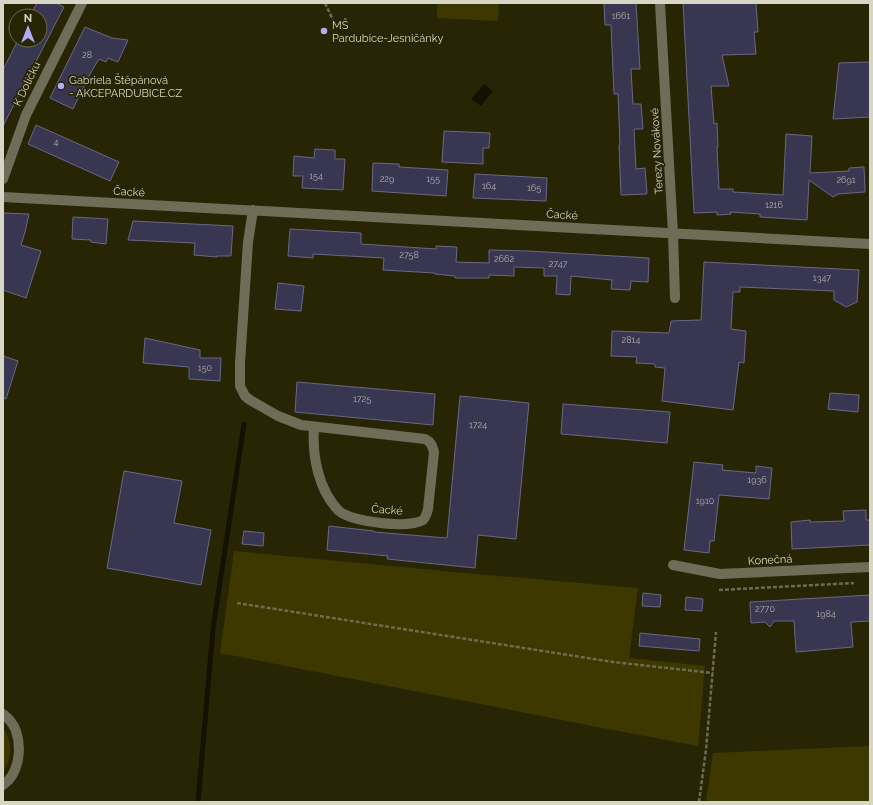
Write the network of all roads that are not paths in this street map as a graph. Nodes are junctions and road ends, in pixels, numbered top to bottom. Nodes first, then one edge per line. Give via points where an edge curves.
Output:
1 (82, 3) edge
2 (660, 3) edge
3 (3, 180) edge
4 (3, 197) edge
5 (253, 210) junction
6 (673, 233) junction
7 (870, 244) edge
8 (675, 298) dead end
9 (314, 427) junction
10 (673, 565) dead end
11 (870, 567) edge
12 (3, 714) edge
13 (3, 786) edge

1 - 3 street, K Dolíčku via 26,115
2 - 6 street, Terezy Novákové
4 - 5 street, Čacké
5 - 6 street, Čacké
5 - 9 street, Čacké via 247,262 240,386 250,400 290,421
6 - 7 street, Čacké
6 - 8 street, Terezy Novákové
9 - 9 street, Čacké via 425,438 429,441 434,452 428,509 424,519 413,523 390,524 357,520 341,512 328,496 321,480 314,450
10 - 11 street, Konečná via 720,574
12 - 13 street via 16,730 19,745 16,769

